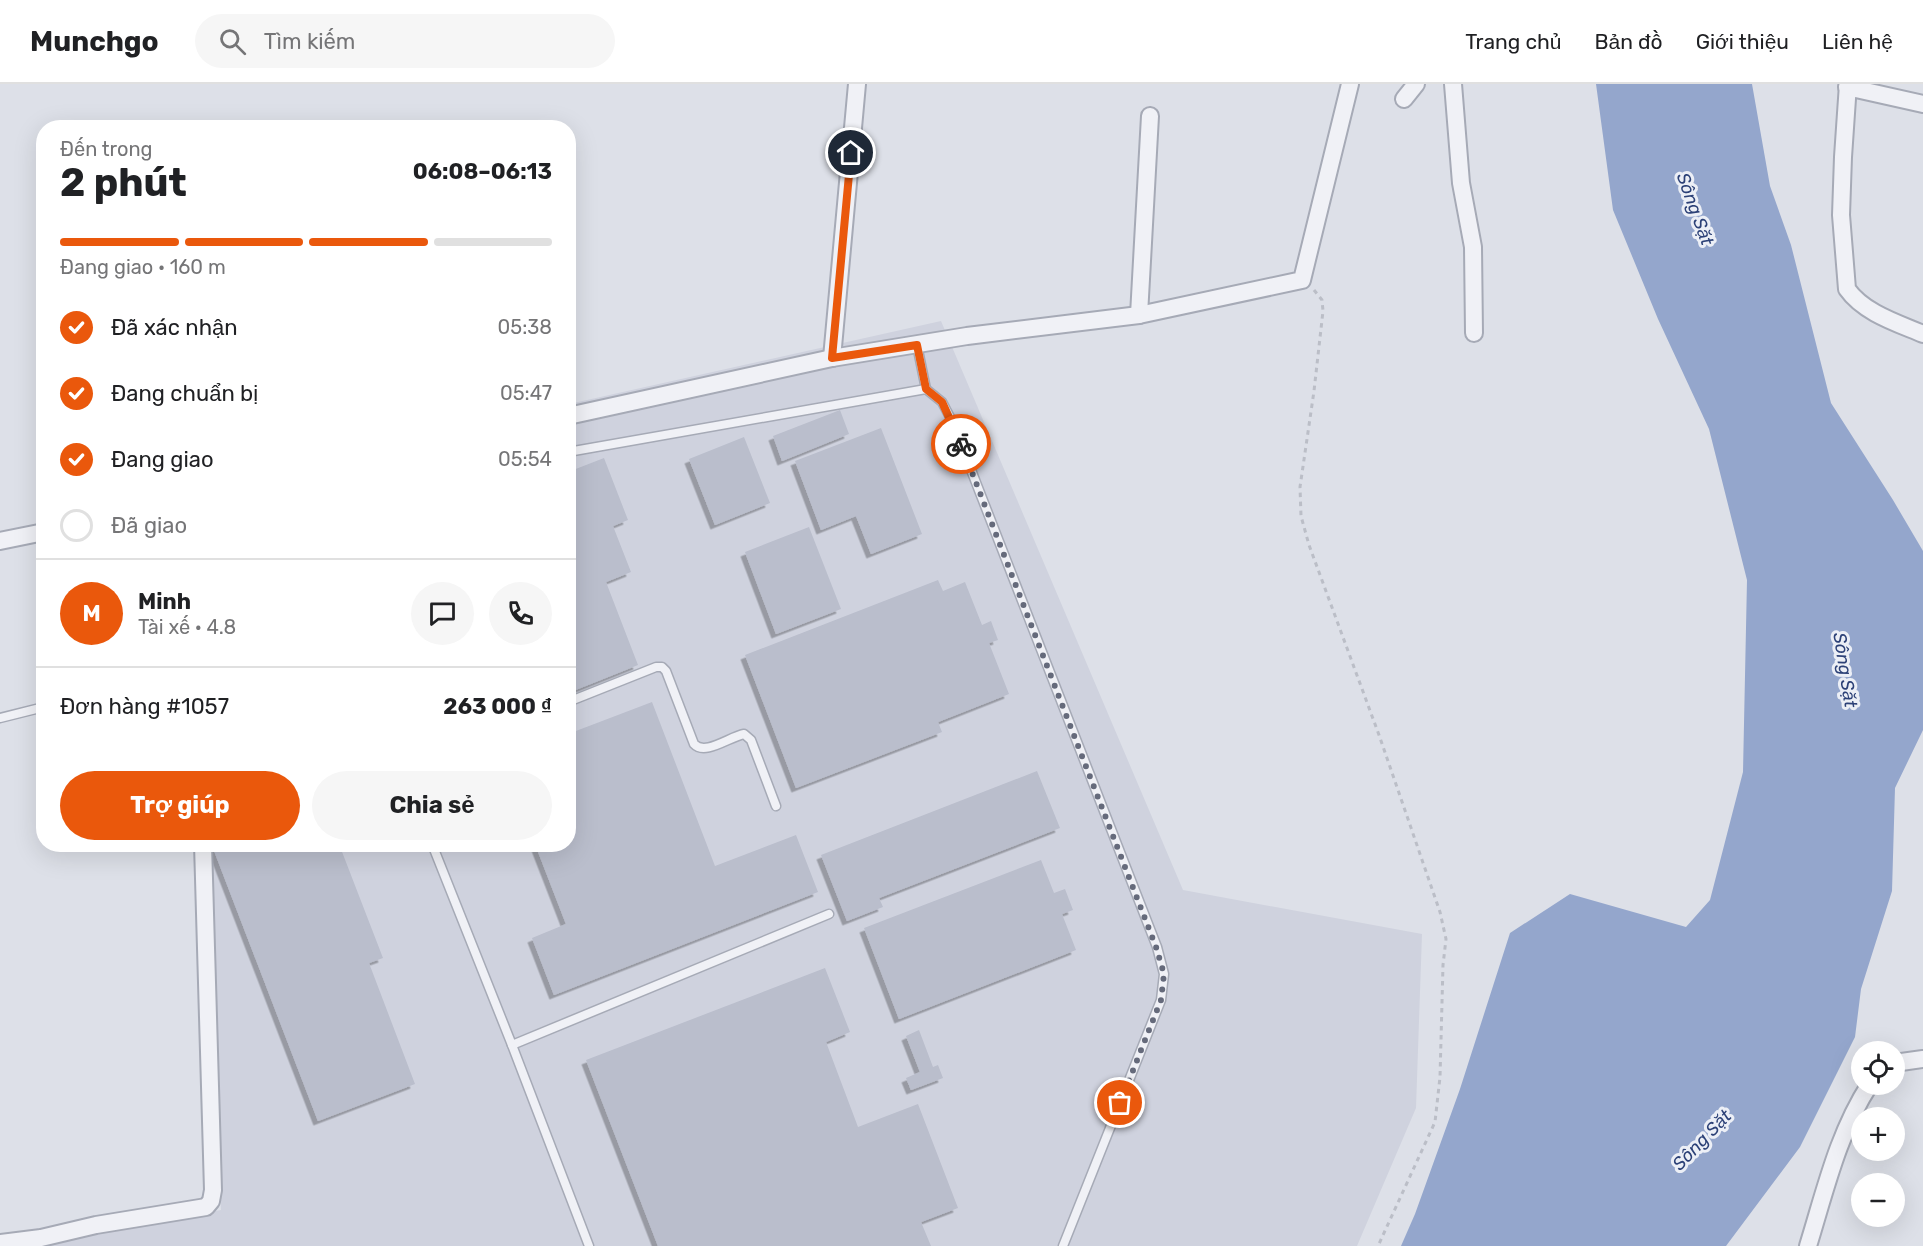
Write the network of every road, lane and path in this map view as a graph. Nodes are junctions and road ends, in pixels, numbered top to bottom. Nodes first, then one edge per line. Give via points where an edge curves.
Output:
1 (857, 84) edge
2 (1350, 84) edge
3 (1416, 84) edge
4 (1453, 84) edge
5 (1848, 86) edge
6 (1404, 99) dead end
7 (1923, 104) edge
8 (1150, 116) dead end
9 (1302, 280) junction
10 (1139, 315) junction
11 (1474, 333) dead end
12 (1923, 334) edge
13 (917, 345) junction
14 (832, 358) junction
15 (926, 389) junction
16 (576, 414) edge
17 (576, 452) edge
18 (36, 534) edge
19 (0, 541) edge
20 (576, 699) edge
21 (36, 709) edge
22 (0, 718) edge
23 (776, 806) dead end
24 (202, 852) edge
25 (435, 852) edge
26 (829, 914) dead end
27 (512, 1045) junction
28 (1923, 1059) edge
29 (1905, 1062) edge
30 (1864, 1095) edge
31 (0, 1244) edge
32 (589, 1246) edge
33 (1063, 1246) edge
34 (1378, 1246) edge
35 (1808, 1246) edge

1 - 14 street
2 - 9 street
3 - 6 street
4 - 11 street via 1461,183 1473,247
5 - 7 street
5 - 12 street via 1841,215 1846,289 1891,321
8 - 10 street
9 - 10 street
9 - 34 path via 1322,300 1323,311 1300,488 1301,516 1437,903 1446,939 1440,1077 1434,1122
10 - 13 street
13 - 14 street
13 - 15 lane
14 - 16 street
15 - 17 lane
15 - 33 lane via 942,402 952,421 1164,974 1161,1000
18 - 19 street
20 - 23 lane via 662,667 694,744 705,750 744,734 751,740
21 - 22 lane
24 - 31 street via 211,1201 206,1207
25 - 27 lane
26 - 27 lane
27 - 32 lane
28 - 29 street
30 - 35 street via 1843,1136

